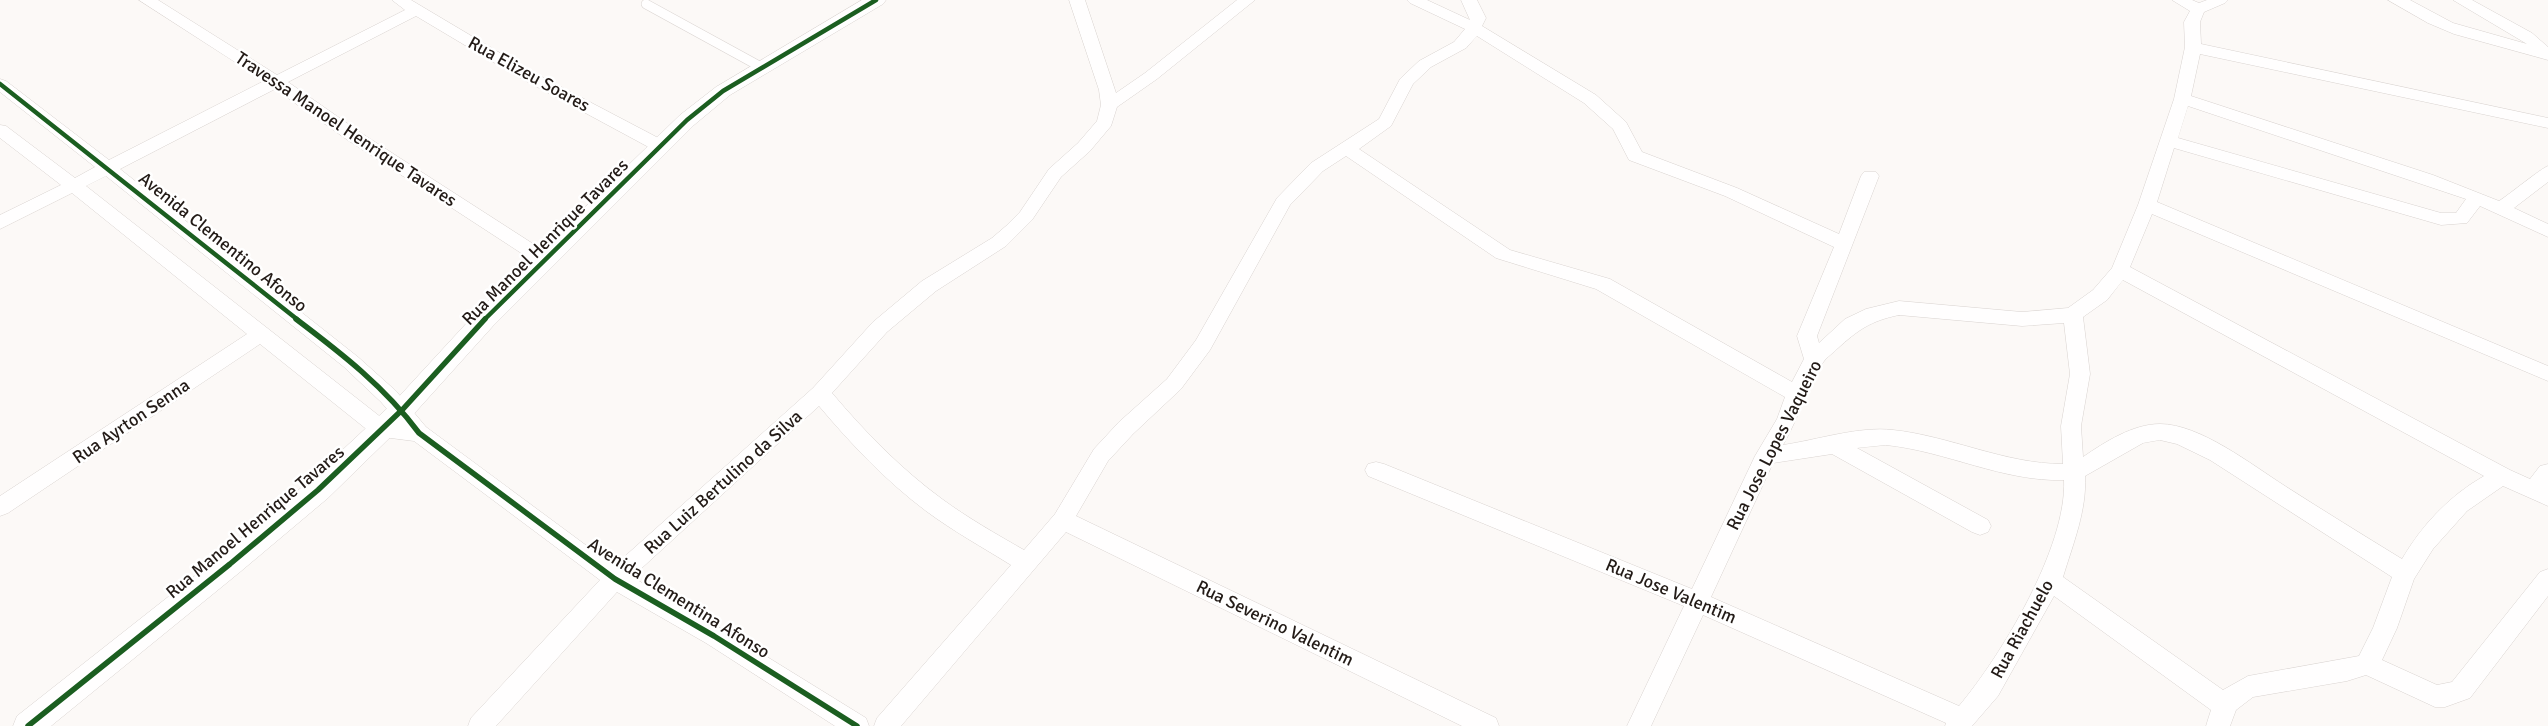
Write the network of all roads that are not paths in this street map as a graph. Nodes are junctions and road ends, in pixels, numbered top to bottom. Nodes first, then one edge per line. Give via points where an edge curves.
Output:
1 (147, 0) edge
2 (400, 0) edge
3 (876, 0) edge
4 (1077, 0) edge
5 (1247, 0) edge
6 (1416, 0) edge
7 (1469, 0) edge
8 (2180, 0) edge
9 (2220, 0) edge
10 (2396, 0) edge
11 (2461, 0) edge
12 (646, 4) dead end
13 (2198, 9) junction
14 (416, 10) junction
15 (1474, 28) junction
16 (2193, 47) junction
17 (2548, 54) edge
18 (761, 67) junction
19 (278, 82) junction
20 (0, 85) edge
21 (2182, 99) junction
22 (1109, 105) junction
23 (2548, 123) edge
24 (0, 130) edge
25 (2168, 141) junction
26 (660, 146) junction
27 (1346, 148) junction
28 (109, 168) junction
29 (2548, 172) edge
30 (1870, 176) dead end
31 (74, 185) junction
32 (2477, 197) junction
33 (2147, 205) junction
34 (2501, 208) junction
35 (0, 223) edge
36 (2548, 230) edge
37 (1844, 244) junction
38 (545, 260) junction
39 (2120, 270) junction
40 (2073, 315) junction
41 (261, 334) junction
42 (1814, 359) junction
43 (2548, 374) edge
44 (820, 393) junction
45 (1796, 394) junction
46 (403, 409) junction
47 (382, 430) junction
48 (419, 433) junction
49 (1834, 445) junction
50 (1766, 456) junction
51 (1376, 470) dead end
52 (2074, 471) junction
53 (2548, 472) edge
54 (2502, 476) junction
55 (2541, 494) edge
56 (0, 507) edge
57 (1063, 520) junction
58 (1980, 526) dead end
59 (1027, 563) junction
60 (2405, 573) junction
61 (616, 579) junction
62 (2548, 579) edge
63 (2051, 582) junction
64 (1696, 601) junction
65 (2367, 664) junction
66 (2221, 716) edge
67 (1960, 723) edge
68 (28, 726) edge
69 (480, 726) edge
70 (857, 726) edge
71 (886, 726) edge
72 (1487, 726) edge
73 (1639, 726) edge

1 - 19 street, Travessa Manoel Henrique Tavares
2 - 14 street, Rua Elizeu Soares
3 - 18 street, Rua Manoel Henrique Tavares
4 - 22 street
5 - 22 street
6 - 15 street
7 - 15 street via 1478,18
8 - 13 street
9 - 13 street
10 - 17 street via 2447,26
11 - 17 street via 2526,36
12 - 18 lane
13 - 16 street via 2192,22
14 - 19 street
14 - 26 street, Rua Elizeu Soares via 521,72
15 - 27 street via 1460,45 1418,70 1406,82 1384,122
15 - 37 street via 1590,99 1620,126 1635,156 1731,192
16 - 21 street
16 - 23 street
18 - 26 street, Rua Manoel Henrique Tavares via 723,91
19 - 28 street
19 - 38 street, Travessa Manoel Henrique Tavares via 355,137
20 - 28 street, Avenida Clementino Afonso
21 - 25 street
21 - 32 street
22 - 44 street, Rua Luiz Bertulino da Silva via 1098,131 1056,173 1026,216 1012,230 999,242 929,286 864,343
24 - 31 street
25 - 32 street via 2442,219 2461,219
25 - 33 street
26 - 38 street, Rua Manoel Henrique Tavares
27 - 45 street via 1503,254 1603,284
27 - 57 street via 1317,167 1283,202 1203,345 1174,384 1101,455
28 - 31 street
28 - 46 street, Avenida Clementino Afonso via 340,354
29 - 34 street
30 - 37 street
31 - 35 street
31 - 41 street
32 - 34 street
33 - 39 street
33 - 43 street
34 - 36 street
37 - 42 street via 1807,336
38 - 46 street, Rua Manoel Henrique Tavares via 484,320
39 - 40 street via 2100,295
39 - 54 street
40 - 42 street, Rua Jose Lopes Vaqueiro via 2022,319 1900,308 1873,314 1852,324
40 - 52 street, Rua Riachuelo via 2080,374 2071,426
41 - 47 street
41 - 56 street, Rua Ayrton Senna
42 - 45 street, Rua Jose Lopes Vaqueiro
44 - 59 street via 863,445 900,478 936,506
44 - 61 street, Rua Luiz Bertulino da Silva
45 - 50 street, Rua Jose Lopes Vaqueiro via 1787,420
46 - 47 street, Rua Manoel Henrique Tavares
46 - 48 street, Avenida Clementino Afonso
47 - 48 street
47 - 68 street, Rua Manoel Henrique Tavares via 318,490 230,564
48 - 61 street, Avenida Clementina Afonso
49 - 50 street
49 - 52 street via 1864,437 1893,438 1921,442 1988,461 2046,471
49 - 58 street
50 - 64 street, Rua Jose Lopes Vaqueiro
51 - 64 street, Rua Jose Valentim
52 - 60 street via 2145,434 2165,431 2176,434 2217,454
52 - 63 street, Rua Riachuelo via 2072,510
53 - 55 street
54 - 55 street
54 - 60 street via 2475,491 2444,518
57 - 59 street
57 - 72 street, Rua Severino Valentim
59 - 71 street
60 - 65 street via 2387,624
61 - 69 street, Rua Luiz Bertulino da Silva
61 - 70 street, Avenida Clementina Afonso
62 - 65 street via 2461,690 2435,696
63 - 66 street
63 - 67 street, Rua Riachuelo via 1989,688
64 - 67 street, Rua Jose Valentim
64 - 73 street, Rua Jose Lopes Vaqueiro
65 - 66 street via 2248,687 2236,694

